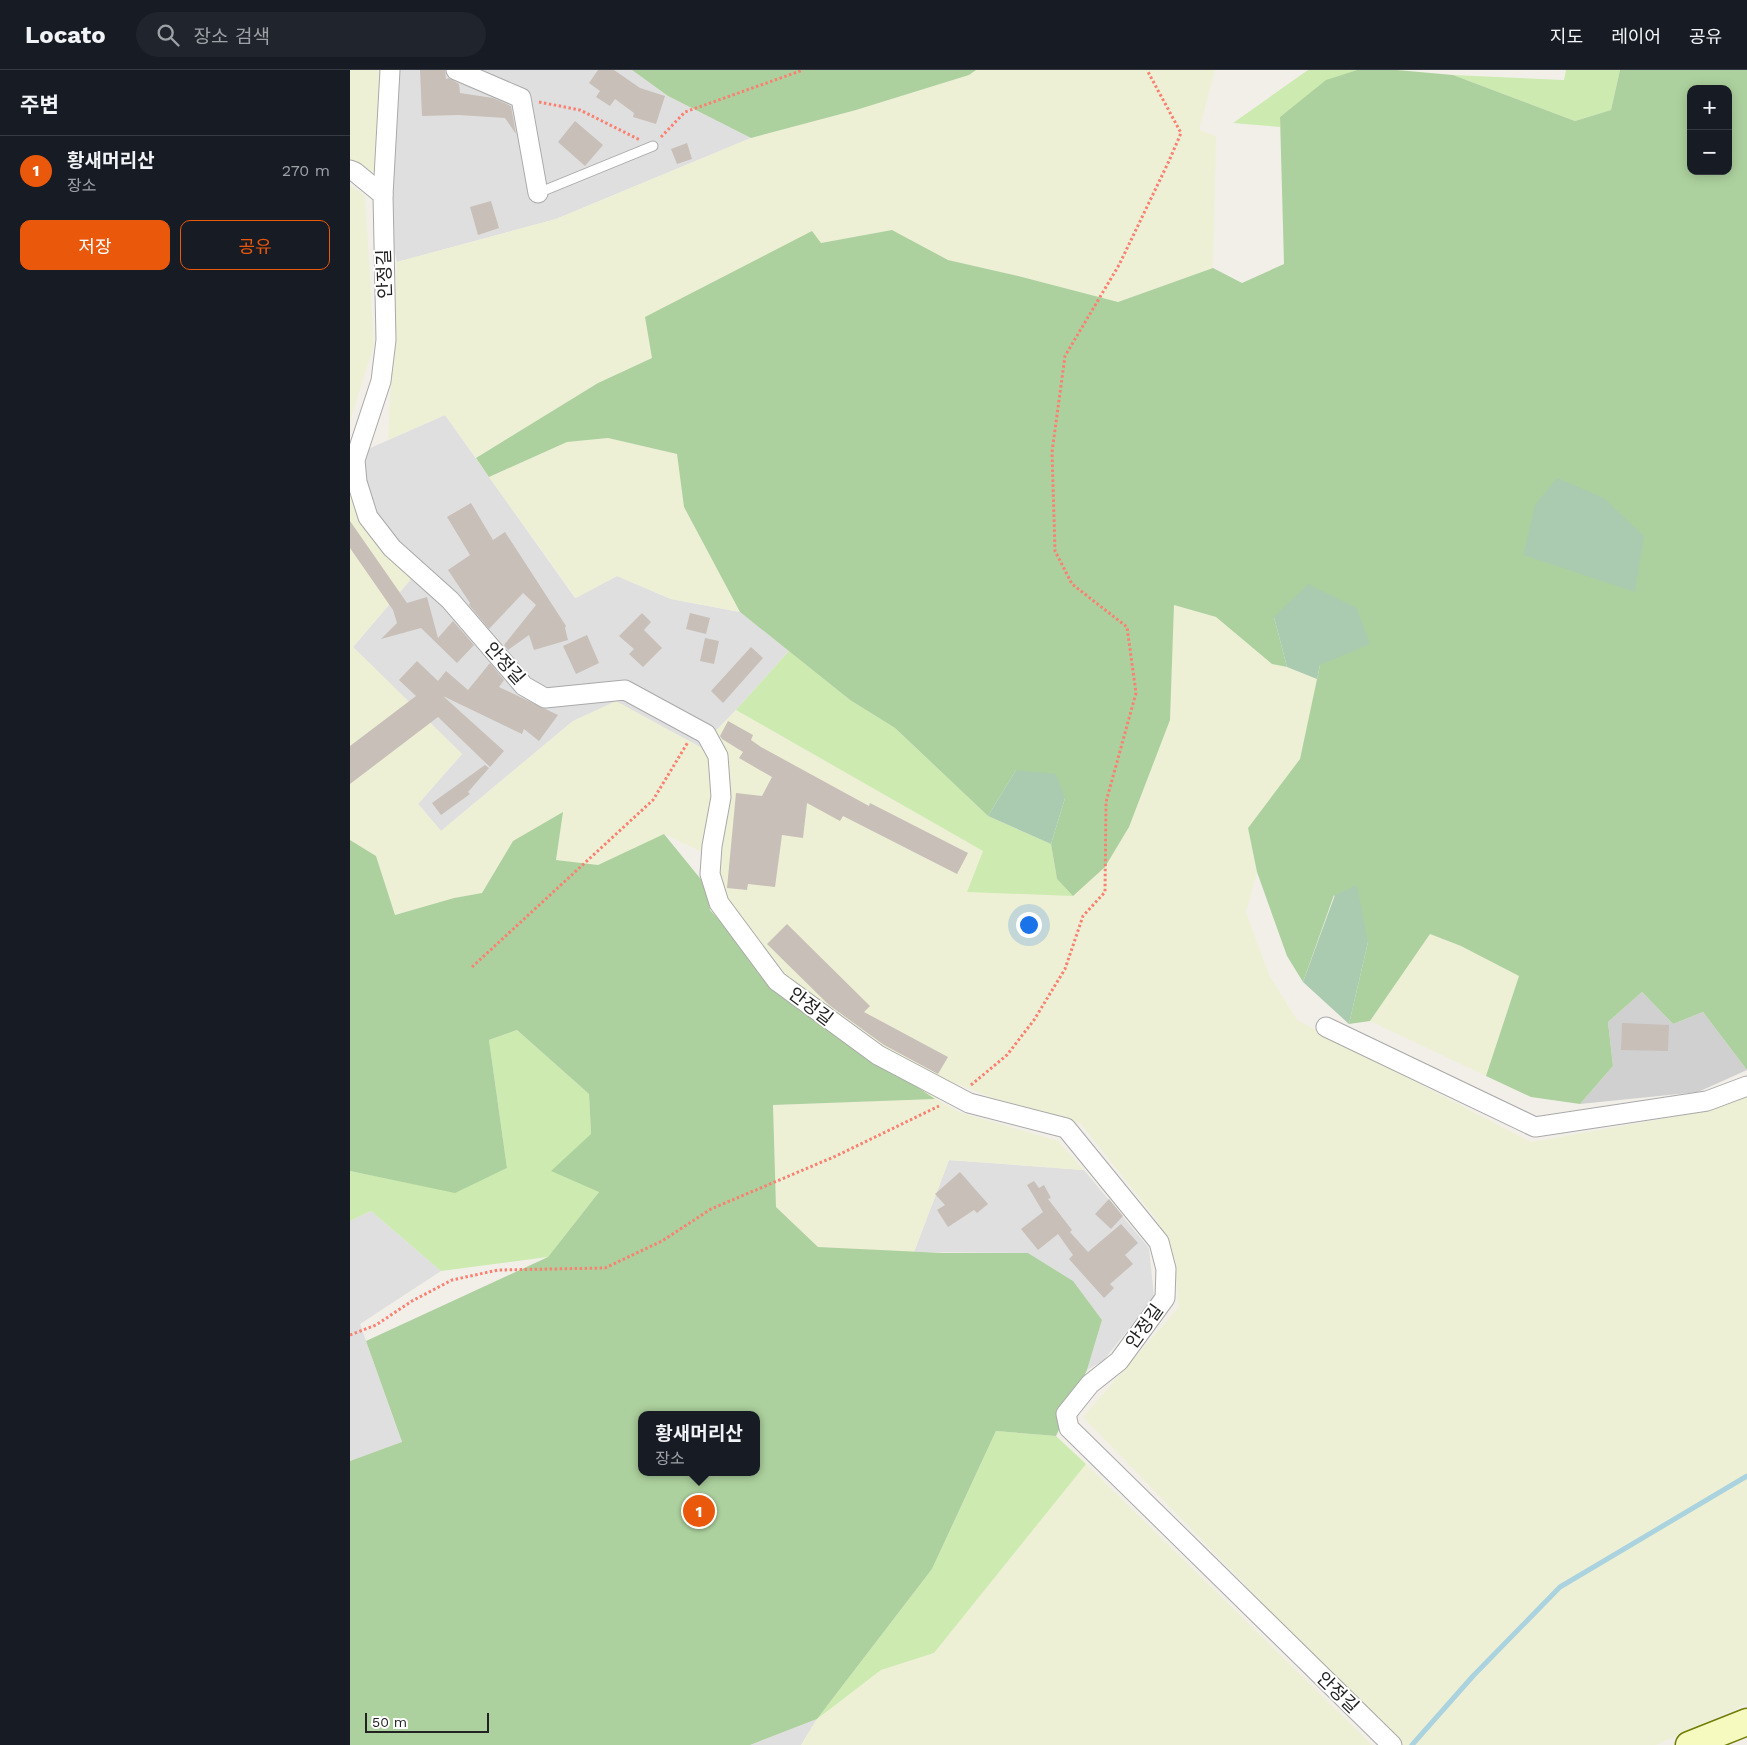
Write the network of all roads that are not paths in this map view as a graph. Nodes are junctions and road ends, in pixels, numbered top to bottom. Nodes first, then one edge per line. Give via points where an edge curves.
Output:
1 (390, 70) edge
2 (456, 70) edge
3 (653, 146) road end
4 (350, 170) edge
5 (538, 193) joint
6 (382, 195) junction
7 (1326, 1027) dead end
8 (1747, 1086) edge
9 (1747, 1722) edge
10 (1392, 1745) edge
11 (1689, 1745) edge

1 - 6 street, 안정길
2 - 5 street via 521,98
3 - 5 lane
4 - 6 street
6 - 10 street, 안정길 via 386,340 381,381 355,460 357,482 368,516 392,548 450,600 524,686 545,698 625,690 706,734 718,756 721,797 710,874 719,903 777,981 878,1055 969,1103 1066,1128 1159,1242 1166,1269 1165,1298 1119,1361 1090,1384 1066,1414 1069,1428
7 - 8 street via 1535,1127 1707,1102
9 - 11 main road

